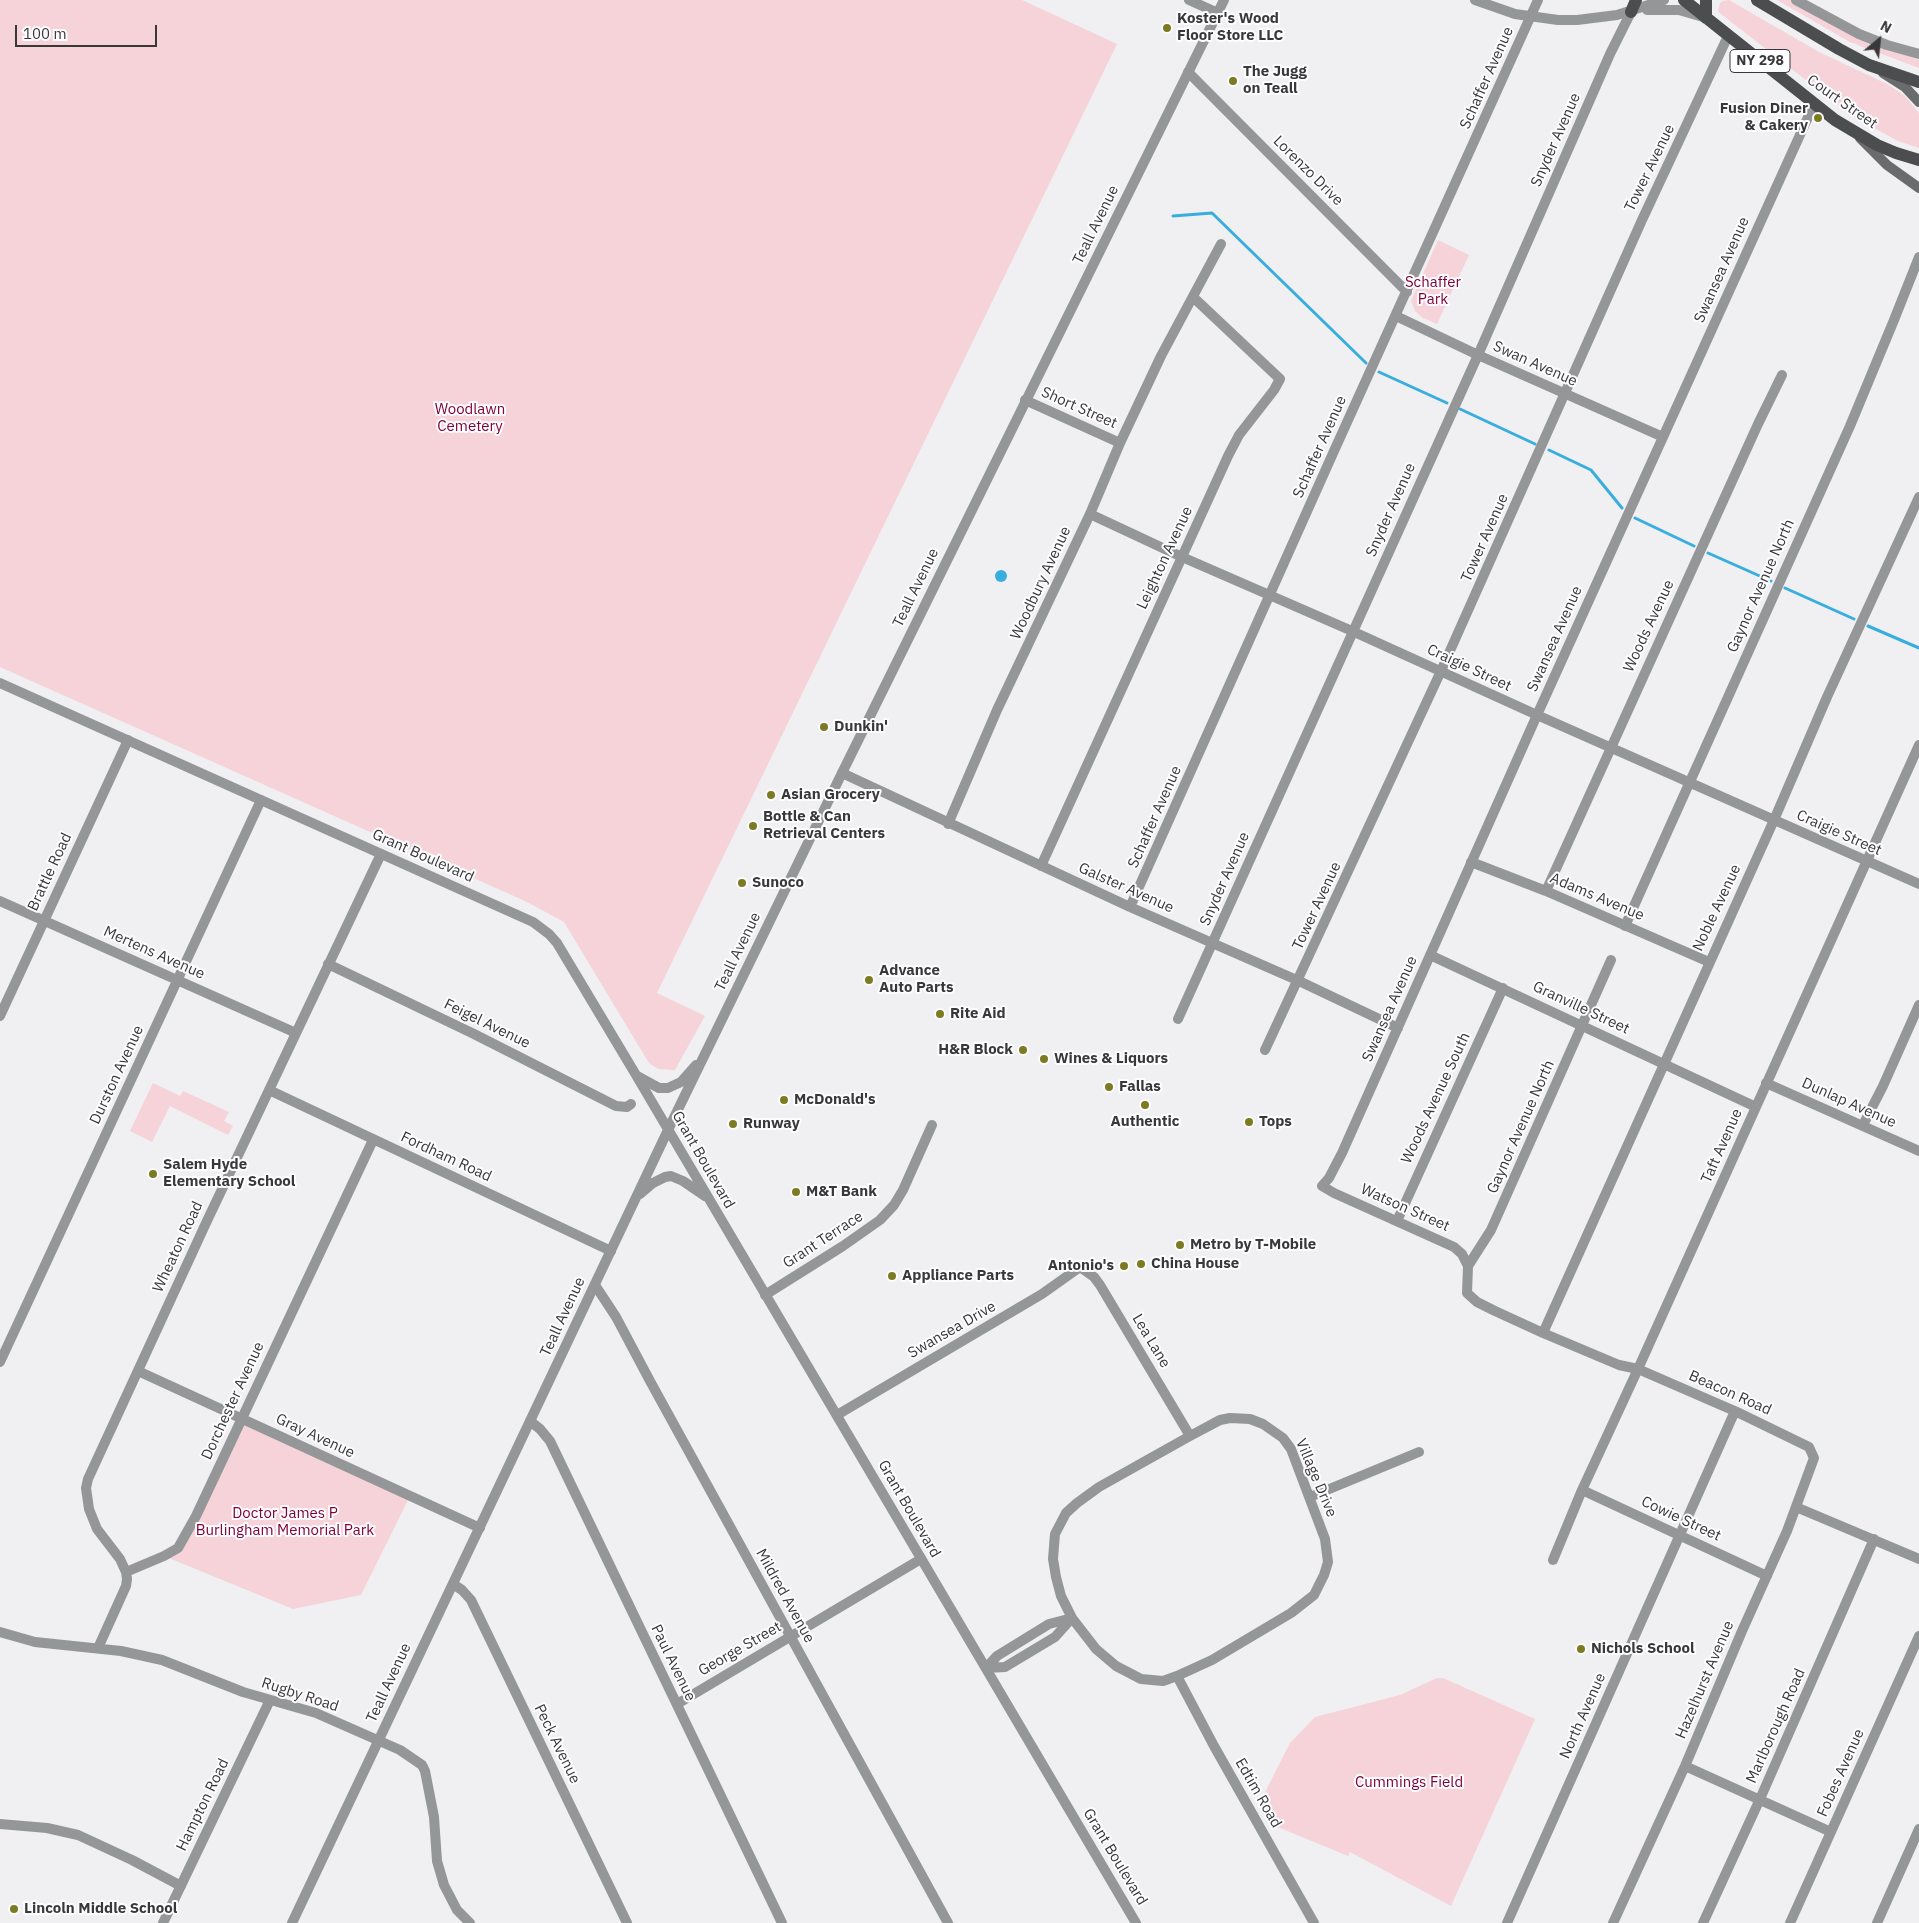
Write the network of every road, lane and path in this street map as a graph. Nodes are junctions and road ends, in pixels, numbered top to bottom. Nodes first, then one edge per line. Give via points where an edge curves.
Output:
1 (1189, 0) edge
2 (1224, 0) edge
3 (1475, 0) edge
4 (1538, 0) edge
5 (1664, 0) edge
6 (1684, 0) edge
7 (1706, 0) edge
8 (1750, 0) edge
9 (1757, 0) edge
10 (1796, 0) edge
11 (1633, 6) edge
12 (1771, 10) junction
13 (1218, 13) junction
14 (1531, 17) junction
15 (1706, 18) junction
16 (1728, 36) junction
17 (1919, 54) edge
18 (1869, 65) junction
19 (1188, 72) junction
20 (1919, 82) edge
21 (1919, 102) edge
22 (1814, 104) junction
23 (1852, 131) junction
24 (1919, 160) edge
25 (1919, 188) edge
26 (1221, 244) dead end
27 (1919, 256) edge
28 (1407, 292) junction
29 (1193, 297) junction
30 (1396, 316) junction
31 (1478, 355) junction
32 (1782, 375) dead end
33 (1565, 393) junction
34 (1025, 400) junction
35 (1663, 437) junction
36 (1120, 443) junction
37 (1919, 496) edge
38 (1090, 514) junction
39 (1182, 557) junction
40 (1270, 595) junction
41 (1352, 631) junction
42 (1441, 671) junction
43 (0, 683) edge
44 (1537, 715) junction
45 (128, 740) junction
46 (1919, 745) edge
47 (1610, 748) junction
48 (842, 774) junction
49 (1689, 782) junction
50 (261, 800) junction
51 (1774, 820) junction
52 (948, 824) junction
53 (381, 854) junction
54 (1472, 862) junction
55 (1867, 862) junction
56 (1040, 866) junction
57 (1919, 884) edge
58 (1546, 891) junction
59 (0, 901) edge
60 (1130, 908) junction
61 (44, 920) junction
62 (1625, 926) junction
63 (1213, 944) junction
64 (1430, 956) junction
65 (1611, 960) dead end
66 (1709, 962) junction
67 (328, 964) junction
68 (178, 980) junction
69 (1299, 981) junction
70 (1503, 988) junction
71 (1919, 1005) edge
72 (0, 1016) edge
73 (1178, 1019) dead end
74 (1583, 1026) junction
75 (1398, 1028) junction
76 (296, 1033) junction
77 (1265, 1050) dead end
78 (704, 1055) junction
79 (1663, 1063) junction
80 (636, 1075) junction
81 (1766, 1083) junction
82 (269, 1090) junction
83 (631, 1104) dead end
84 (1756, 1106) junction
85 (932, 1124) dead end
86 (1863, 1126) junction
87 (668, 1130) junction
88 (373, 1140) junction
89 (1919, 1151) edge
90 (1322, 1186) joint
91 (637, 1196) junction
92 (708, 1198) junction
93 (1397, 1221) junction
94 (611, 1251) junction
95 (1468, 1266) junction
96 (1080, 1267) joint
97 (595, 1285) junction
98 (765, 1295) junction
99 (1543, 1333) junction
100 (0, 1362) edge
101 (1638, 1369) junction
102 (138, 1371) junction
103 (1735, 1411) junction
104 (837, 1415) junction
105 (241, 1419) junction
106 (530, 1421) junction
107 (1190, 1436) junction
108 (1809, 1447) joint
109 (1420, 1452) dead end
110 (1582, 1490) junction
111 (1310, 1497) junction
112 (1796, 1507) junction
113 (480, 1528) junction
114 (1680, 1536) junction
115 (1874, 1539) junction
116 (921, 1559) junction
117 (1919, 1559) edge
118 (1553, 1560) dead end
119 (126, 1572) junction
120 (1767, 1576) junction
121 (453, 1584) junction
122 (1072, 1618) junction
123 (0, 1632) edge
124 (1919, 1636) edge
125 (791, 1637) junction
126 (98, 1648) junction
127 (986, 1668) junction
128 (1177, 1676) junction
129 (270, 1700) junction
130 (677, 1704) junction
131 (379, 1739) junction
132 (1685, 1766) junction
133 (1760, 1799) junction
134 (0, 1824) edge
135 (1919, 1830) edge
136 (1831, 1832) junction
137 (182, 1886) junction
138 (163, 1923) edge
139 (292, 1923) edge
140 (470, 1923) edge
141 (627, 1923) edge
142 (782, 1923) edge
143 (948, 1923) edge
144 (1136, 1923) edge
145 (1314, 1923) edge
146 (1507, 1923) edge
147 (1613, 1923) edge
148 (1702, 1923) edge
149 (1790, 1923) edge
150 (1876, 1923) edge

1 - 13 street
2 - 13 street, Teall Avenue
3 - 14 street
4 - 14 street, Schaffer Avenue
5 - 11 street
6 - 15 main road, Court Street / NY 298
7 - 15 main road
8 - 12 main road
9 - 12 main road
10 - 17 street via 1859,34
11 - 14 street via 1577,20
11 - 15 street via 1679,10
11 - 31 street, Snyder Avenue
12 - 18 main road
13 - 19 street, Teall Avenue
14 - 28 street, Schaffer Avenue
15 - 16 main road, Court Street / NY 298
16 - 22 main road, Court Street / NY 298
16 - 33 street, Tower Avenue
18 - 20 main road
18 - 21 main road via 1905,87
19 - 28 street, Lorenzo Drive
19 - 34 street, Teall Avenue
22 - 23 main road, Court Street / NY 298
22 - 35 street, Swansea Avenue
23 - 24 main road, Court Street / NY 298 via 1896,153
23 - 25 main road via 1887,165
26 - 29 street, Woodbury Avenue
27 - 49 street, Gaynor Avenue North via 1850,426
28 - 30 street, Schaffer Avenue
29 - 36 street, Woodbury Avenue
29 - 39 street, Leighton Avenue via 1280,380 1239,435
30 - 31 street, Swan Avenue
30 - 40 street, Schaffer Avenue
31 - 33 street, Swan Avenue
31 - 41 street, Snyder Avenue
32 - 47 street, Woods Avenue
33 - 35 street, Swan Avenue
33 - 42 street, Tower Avenue
34 - 36 street, Short Street
34 - 48 street, Teall Avenue
35 - 44 street, Swansea Avenue
36 - 38 street, Woodbury Avenue
37 - 51 street, Noble Avenue
38 - 39 street, Craigie Street
38 - 52 street, Woodbury Avenue via 997,710
39 - 40 street, Craigie Street
39 - 56 street, Leighton Avenue
40 - 41 street, Craigie Street
40 - 60 street, Schaffer Avenue
41 - 42 street, Craigie Street
41 - 63 street, Snyder Avenue
42 - 44 street, Craigie Street
42 - 69 street, Tower Avenue
43 - 45 street, Grant Boulevard
44 - 47 street, Craigie Street
44 - 54 street, Swansea Avenue
45 - 50 street, Grant Boulevard
45 - 61 street, Brattle Road
46 - 55 street, Taft Avenue
47 - 49 street, Craigie Street
47 - 58 street, Woods Avenue
48 - 52 street, Galster Avenue
48 - 78 street, Teall Avenue
49 - 51 street, Craigie Street
49 - 62 street, Gaynor Avenue North
50 - 53 street, Grant Boulevard
50 - 68 street, Durston Avenue
51 - 55 street, Craigie Street
51 - 66 street, Noble Avenue
52 - 56 street, Galster Avenue
53 - 67 street, Wheaton Road
53 - 80 street, Grant Boulevard via 533,922 549,934
54 - 58 street, Adams Avenue
54 - 64 street, Swansea Avenue
55 - 57 street, Craigie Street
55 - 81 street, Taft Avenue
56 - 60 street, Galster Avenue
58 - 62 street, Adams Avenue
59 - 61 street, Mertens Avenue
60 - 63 street, Galster Avenue
61 - 68 street, Mertens Avenue
61 - 72 street, Brattle Road
62 - 66 street, Adams Avenue
63 - 69 street, Galster Avenue
63 - 73 street, Snyder Avenue
64 - 70 street, Granville Street
64 - 75 street, Swansea Avenue
65 - 74 street, Gaynor Avenue North
66 - 79 street, Noble Avenue
67 - 76 street, Wheaton Road
67 - 83 street, Feigel Avenue via 616,1106
68 - 76 street, Mertens Avenue
68 - 100 street, Durston Avenue
69 - 75 street, Galster Avenue
69 - 77 street, Tower Avenue
70 - 74 street, Granville Street
70 - 93 street, Woods Avenue South
71 - 86 street
74 - 79 street, Granville Street
74 - 95 street, Gaynor Avenue North via 1491,1230
75 - 90 street, Swansea Avenue via 1342,1153
76 - 82 street, Wheaton Road
78 - 80 street via 681,1082 668,1088 659,1088
78 - 87 street, Teall Avenue
79 - 84 street, Granville Street
79 - 99 street, Noble Avenue
80 - 87 street, Grant Boulevard
81 - 84 street, Taft Avenue
81 - 86 street, Dunlap Avenue
82 - 88 street, Fordham Road
82 - 102 street, Wheaton Road
84 - 101 street, Taft Avenue
85 - 98 street, Grant Terrace via 903,1190 880,1220
86 - 89 street, Dunlap Avenue
87 - 91 street, Teall Avenue
87 - 92 street, Grant Boulevard
88 - 94 street, Fordham Road
88 - 105 street, Dorchester Avenue
90 - 93 street, Watson Street
91 - 92 street via 653,1183 672,1176
91 - 94 street, Teall Avenue
92 - 98 street, Grant Boulevard
93 - 95 street, Watson Street via 1454,1247
94 - 97 street, Teall Avenue
95 - 99 street, Beacon Road via 1467,1293 1477,1302
96 - 104 street, Swansea Drive via 1042,1294
96 - 107 street, Lea Lane via 1100,1285
97 - 106 street, Teall Avenue
97 - 125 street, Mildred Avenue via 616,1317
98 - 104 street, Grant Boulevard
99 - 101 street, Beacon Road via 1619,1365
101 - 103 street, Beacon Road
101 - 110 street, Taft Avenue
102 - 105 street, Gray Avenue
102 - 119 street, Wheaton Road via 93,1464 86,1488 88,1509 97,1529
103 - 108 street, Beacon Road
103 - 114 street, North Avenue
104 - 116 street, Grant Boulevard
105 - 113 street, Gray Avenue
105 - 119 street, Dorchester Avenue via 178,1548
106 - 113 street, Teall Avenue
106 - 130 street, Paul Avenue via 550,1441
107 - 111 street, Village Drive via 1230,1418 1250,1419 1262,1424 1283,1438 1291,1449
107 - 122 street, Village Drive via 1099,1487 1066,1513 1055,1534 1053,1559 1061,1596
108 - 112 street, Hazelhurst Avenue via 1814,1458
109 - 111 street
110 - 114 street, Cowie Street
110 - 118 street, Taft Avenue
111 - 128 street, Village Drive via 1328,1552 1324,1575 1314,1595 1212,1660
112 - 115 street
112 - 120 street, Hazelhurst Avenue
113 - 121 street, Teall Avenue
114 - 120 street, Cowie Street
114 - 146 street, North Avenue
115 - 117 street
115 - 133 street, Marlborough Road
116 - 125 street, George Street
116 - 127 street, Grant Boulevard
119 - 126 street via 126,1586
120 - 132 street, Hazelhurst Avenue
121 - 131 street, Teall Avenue
121 - 141 street, Peck Avenue via 471,1600
122 - 127 street via 1055,1637 1005,1666
122 - 128 street, Village Drive via 1096,1650 1128,1674 1152,1681
123 - 126 street, Rugby Road via 35,1642
124 - 136 street, Fobes Avenue
125 - 130 street, George Street
125 - 143 street, Mildred Avenue
126 - 129 street, Rugby Road via 162,1660
127 - 144 street, Grant Boulevard
128 - 145 street, Edtim Road
129 - 131 street, Rugby Road via 316,1713
129 - 137 street, Hampton Road
130 - 142 street, Paul Avenue
131 - 139 street, Teall Avenue
131 - 140 street, Rugby Road via 422,1765 425,1771 434,1817 437,1861 444,1885 457,1910
132 - 133 street
132 - 147 street, Hazelhurst Avenue
133 - 136 street
133 - 148 street, Marlborough Road
134 - 137 street via 47,1828 78,1835
135 - 150 street
136 - 149 street, Fobes Avenue
137 - 138 street, Hampton Road

